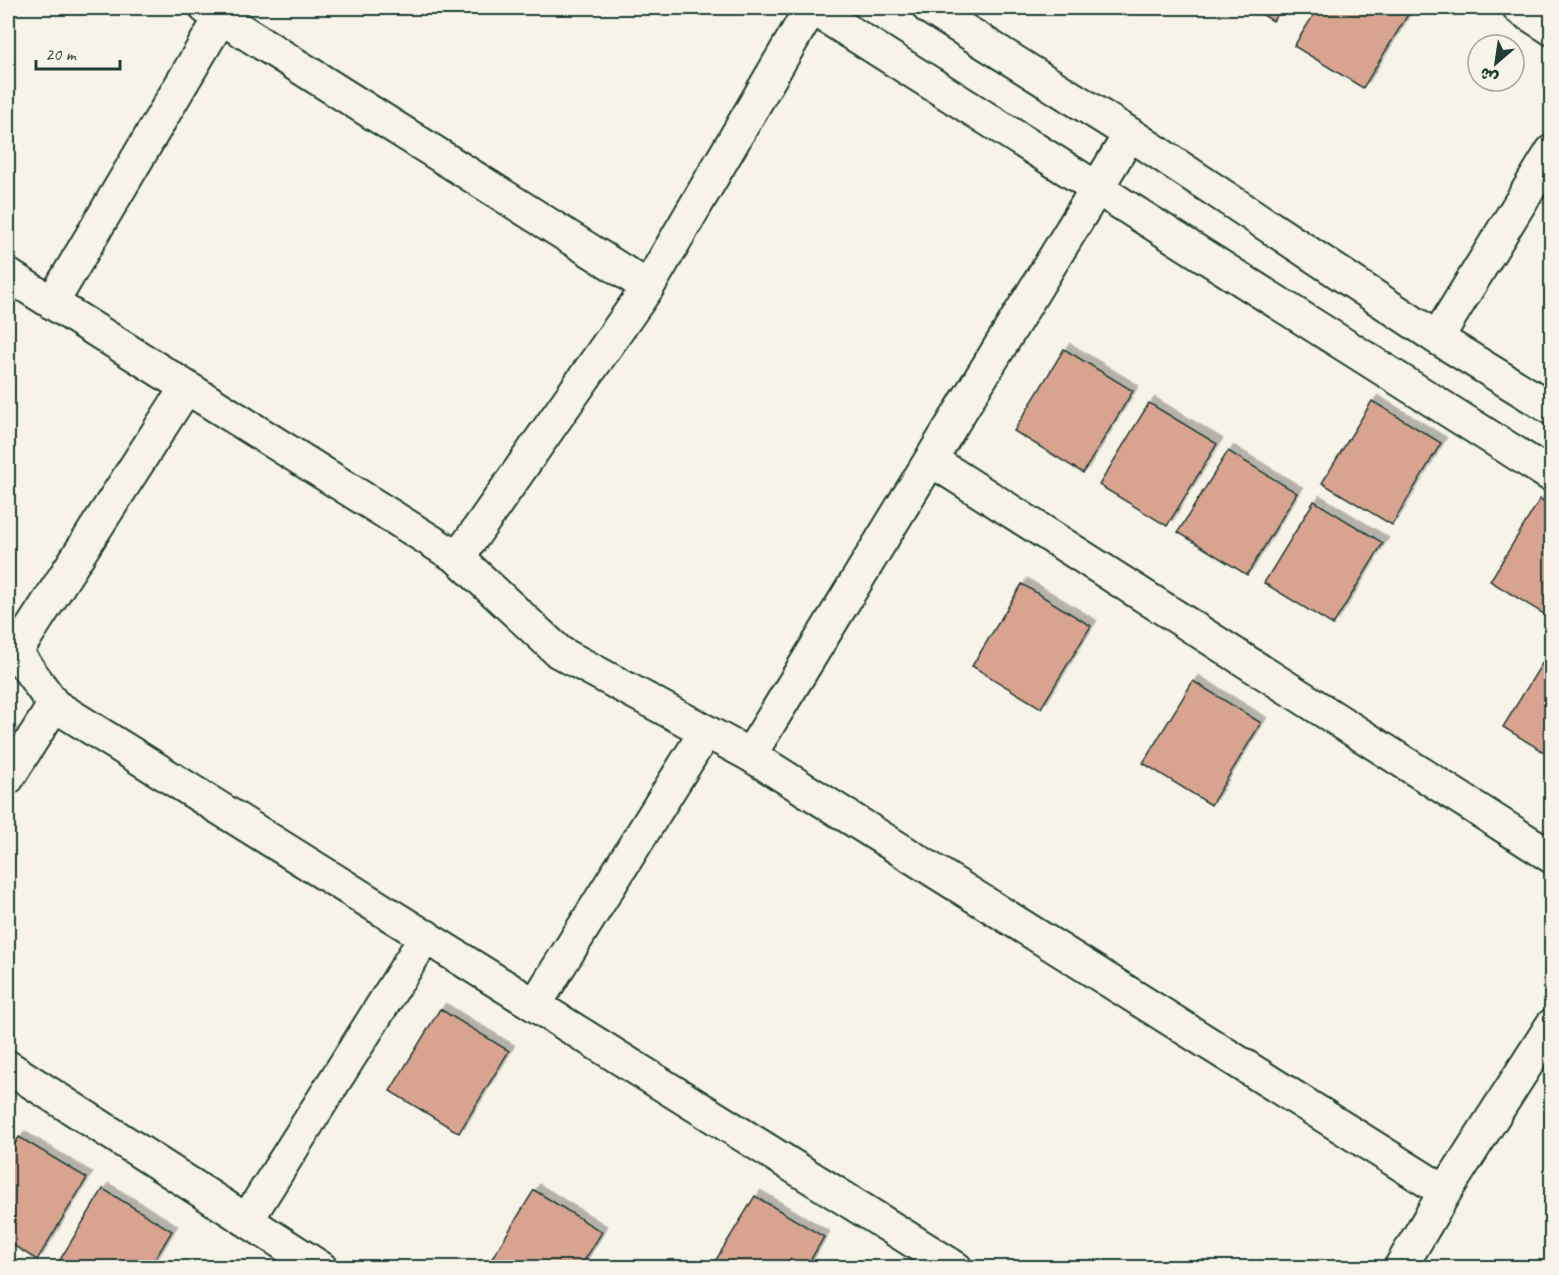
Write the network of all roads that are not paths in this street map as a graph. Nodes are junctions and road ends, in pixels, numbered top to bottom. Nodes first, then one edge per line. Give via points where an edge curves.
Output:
1 (811, 8) edge
2 (929, 8) edge
3 (1519, 8) edge
4 (213, 12) edge
5 (1551, 29) edge
6 (1130, 134) junction
7 (1551, 151) edge
8 (1098, 188) junction
9 (8, 275) edge
10 (648, 287) junction
11 (52, 303) junction
12 (1437, 338) junction
13 (186, 388) junction
14 (1551, 409) edge
15 (931, 460) junction
16 (1551, 476) edge
17 (458, 558) junction
18 (12, 650) edge
19 (54, 705) junction
20 (706, 731) junction
21 (750, 755) junction
22 (8, 778) edge
23 (1551, 857) edge
24 (426, 936) junction
25 (535, 1005) junction
26 (1551, 1025) edge
27 (8, 1067) edge
28 (1445, 1192) junction
29 (247, 1220) junction
30 (321, 1268) edge
31 (956, 1268) edge
32 (1400, 1268) edge

1 - 8 street
1 - 10 street
2 - 6 street
3 - 5 street
4 - 10 street
4 - 11 street
6 - 8 street
6 - 12 street
7 - 12 street
8 - 15 street
8 - 16 street
9 - 11 street
10 - 17 street
11 - 13 street
12 - 14 street
13 - 17 street
13 - 18 street
15 - 21 street
15 - 23 street
17 - 20 street via 559,652
18 - 19 street
19 - 22 street
19 - 24 street
20 - 21 street
20 - 25 street
21 - 28 street
24 - 25 street
24 - 29 street
25 - 31 street
26 - 28 street
27 - 29 street
28 - 32 street
29 - 30 street

